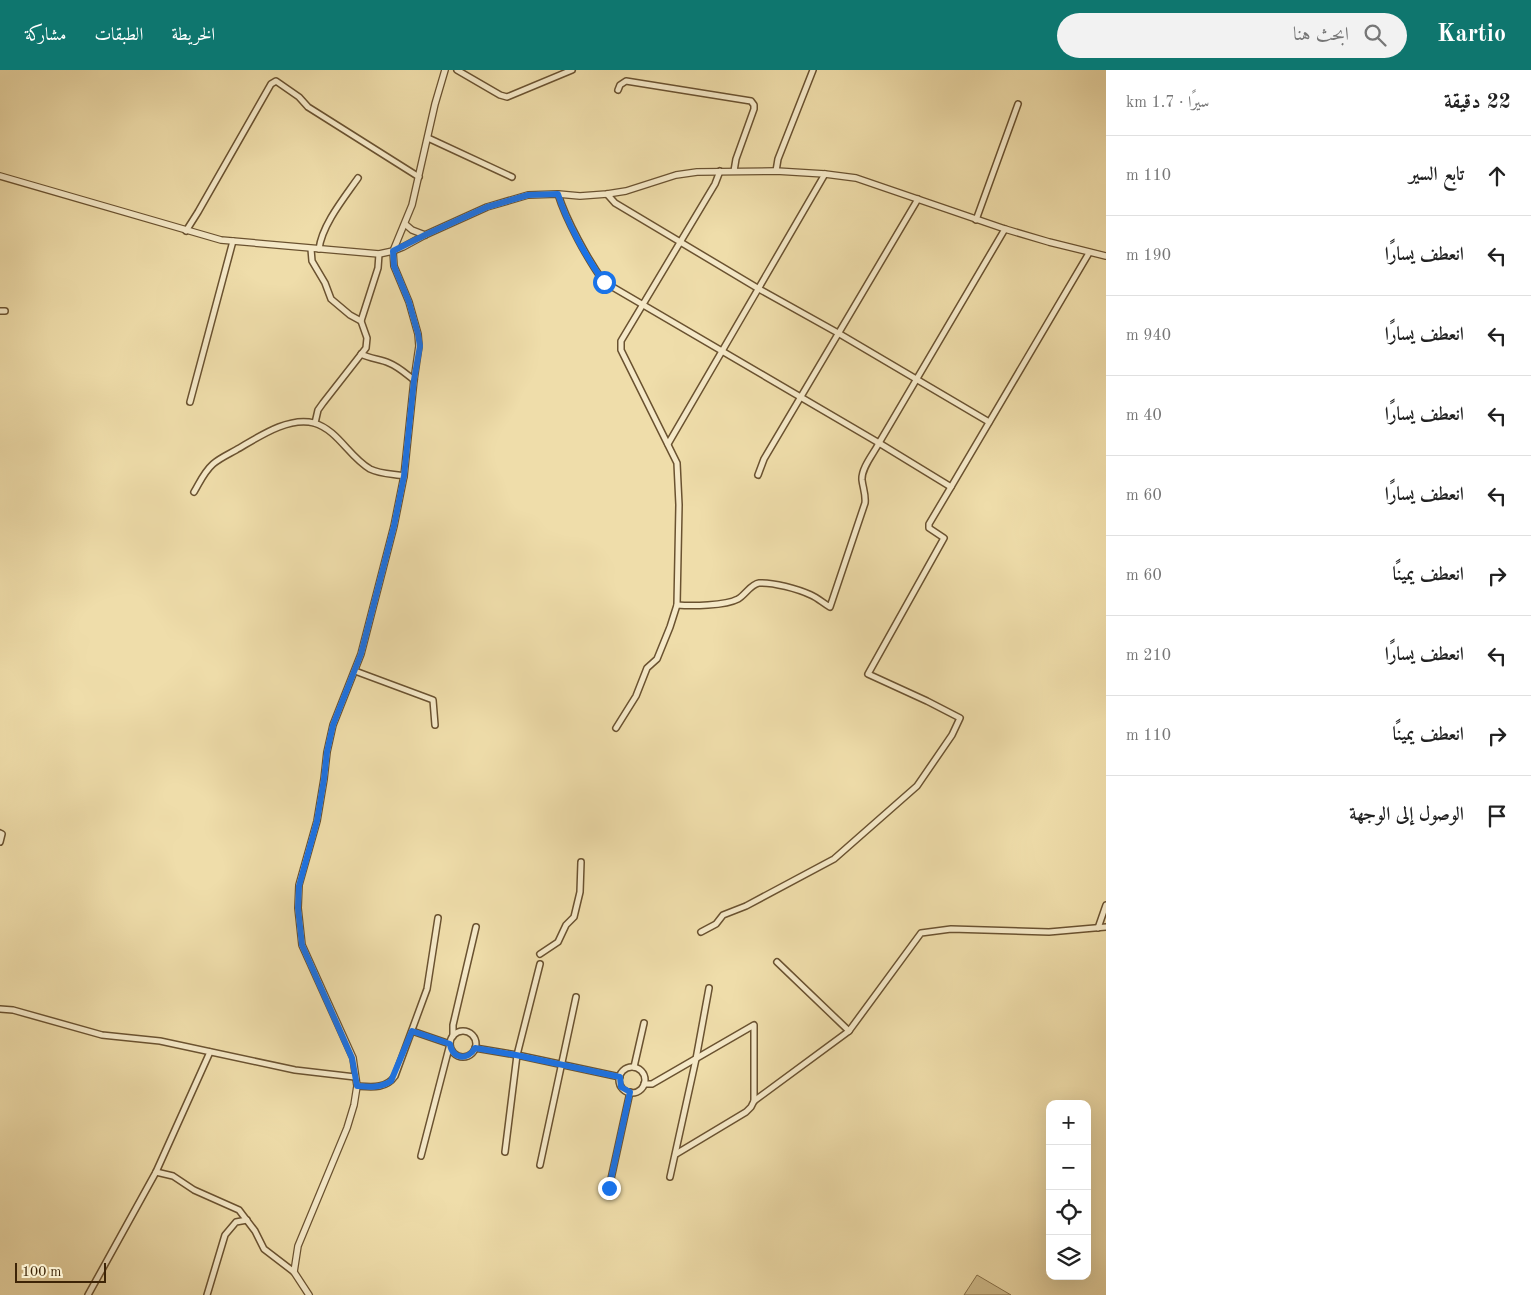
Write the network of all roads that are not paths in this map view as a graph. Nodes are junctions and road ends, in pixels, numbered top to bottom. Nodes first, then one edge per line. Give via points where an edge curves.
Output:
1 (445, 70) edge
2 (457, 70) edge
3 (572, 70) edge
4 (813, 70) edge
5 (618, 90) dead end
6 (1018, 104) dead end
7 (428, 138) junction
8 (720, 171) junction
9 (734, 171) junction
10 (776, 171) junction
11 (825, 174) junction
12 (0, 176) edge
13 (419, 177) junction
14 (512, 177) dead end
15 (358, 178) dead end
16 (558, 194) junction
17 (607, 194) junction
18 (918, 199) junction
19 (976, 220) junction
20 (406, 224) junction
21 (1005, 229) junction
22 (186, 231) junction
23 (425, 235) junction
24 (233, 241) junction
25 (679, 242) junction
26 (311, 248) junction
27 (319, 249) junction
28 (393, 251) junction
29 (1089, 253) junction
30 (379, 254) junction
31 (1106, 256) edge
32 (758, 289) junction
33 (643, 305) junction
34 (362, 321) junction
35 (838, 333) junction
36 (722, 351) junction
37 (362, 354) junction
38 (414, 380) junction
39 (917, 380) junction
40 (801, 398) junction
41 (190, 402) dead end
42 (989, 422) junction
43 (315, 423) junction
44 (668, 444) junction
45 (879, 444) junction
46 (758, 474) dead end
47 (404, 476) junction
48 (951, 487) junction
49 (194, 492) dead end
50 (677, 605) junction
51 (355, 670) junction
52 (435, 725) dead end
53 (616, 728) dead end
54 (0, 833) edge
55 (0, 842) edge
56 (581, 862) dead end
57 (1106, 904) edge
58 (438, 918) dead end
59 (476, 927) dead end
60 (1106, 927) edge
61 (1098, 928) junction
62 (701, 932) dead end
63 (540, 954) dead end
64 (778, 962) dead end
65 (540, 964) dead end
66 (709, 988) dead end
67 (576, 997) dead end
68 (0, 1009) edge
69 (644, 1023) dead end
70 (412, 1031) junction
71 (849, 1031) junction
72 (453, 1036) junction
73 (450, 1044) junction
74 (475, 1048) junction
75 (210, 1052) junction
76 (516, 1055) junction
77 (696, 1059) junction
78 (561, 1064) junction
79 (634, 1067) junction
80 (355, 1077) junction
81 (620, 1077) junction
82 (644, 1084) junction
83 (357, 1086) junction
84 (630, 1092) junction
85 (754, 1100) junction
86 (505, 1152) dead end
87 (676, 1154) junction
88 (421, 1156) dead end
89 (540, 1165) dead end
90 (156, 1172) junction
91 (670, 1177) dead end
92 (609, 1188) dead end
93 (247, 1220) junction
94 (294, 1272) junction
95 (88, 1295) edge
96 (208, 1295) edge
97 (309, 1295) edge

1 - 7 street
2 - 3 street via 507,96
4 - 10 street
5 - 9 street via 626,81 751,101 754,109
6 - 19 street
7 - 13 street
7 - 14 street
8 - 9 street
8 - 17 street via 676,175
8 - 25 street
9 - 10 street
10 - 11 street
11 - 18 street via 856,178
11 - 32 street
12 - 22 street
13 - 20 street
13 - 22 street via 308,107 276,81 271,84
15 - 27 street via 320,239
16 - 17 street
16 - 23 street via 528,195 487,207
16 - 33 street via 595,271 604,282
17 - 25 street via 615,203
18 - 19 street
18 - 35 street
19 - 21 street
20 - 23 street
20 - 28 street
21 - 29 street
21 - 39 street
22 - 24 street
23 - 28 street
24 - 26 street
24 - 41 street
25 - 32 street
25 - 33 street
26 - 27 street
26 - 34 street via 312,261 331,299
27 - 30 street
28 - 30 street
28 - 38 street via 394,266 409,302 420,346
29 - 31 street
29 - 42 street
30 - 34 street
32 - 35 street
32 - 36 street
33 - 36 street
33 - 44 street via 622,341 621,350
34 - 37 street via 367,338
35 - 39 street
35 - 40 street
36 - 40 street
36 - 44 street
37 - 38 street via 387,362
37 - 43 street via 322,404
38 - 47 street
39 - 42 street
39 - 45 street
40 - 45 street
40 - 46 street
42 - 48 street
43 - 47 street via 371,470
43 - 49 street via 272,429 215,462
44 - 50 street via 677,464
45 - 48 street
45 - 50 street via 864,471 866,504 830,606 812,595 786,586 760,583 735,600
47 - 51 street via 392,535
48 - 62 street via 929,524 929,528 944,538 868,674 960,718 952,735 917,786 834,859 723,915 716,924
50 - 53 street via 657,659 647,668 636,696
51 - 52 street via 433,700
51 - 80 street via 333,725 317,821 299,886 298,908 302,945 352,1058
54 - 55 street
56 - 63 street via 580,892 574,917 558,942
57 - 61 street
58 - 70 street via 427,989
59 - 72 street
60 - 61 street
61 - 71 street via 1049,932 951,929 921,933
64 - 71 street
65 - 76 street
66 - 77 street
67 - 78 street
68 - 75 street via 102,1035 160,1041
69 - 79 street
70 - 73 street
70 - 83 street via 391,1081 374,1087
71 - 85 street
72 - 73 street
72 - 74 street via 460,1032 469,1033
73 - 74 street via 458,1057 467,1057
73 - 88 street
74 - 76 street
75 - 80 street via 295,1070
75 - 90 street
76 - 78 street
76 - 86 street
77 - 82 street via 652,1084
77 - 85 street via 754,1025
77 - 87 street
78 - 81 street
78 - 89 street
79 - 81 street via 626,1069
79 - 82 street via 644,1075
80 - 83 street
81 - 84 street via 621,1087
82 - 84 street via 640,1090
83 - 94 street via 347,1128 298,1246
84 - 92 street
85 - 87 street via 746,1112
87 - 91 street
90 - 93 street via 173,1176 194,1190 239,1210
90 - 95 street
93 - 94 street via 264,1249
93 - 96 street via 236,1222 226,1235
94 - 97 street

